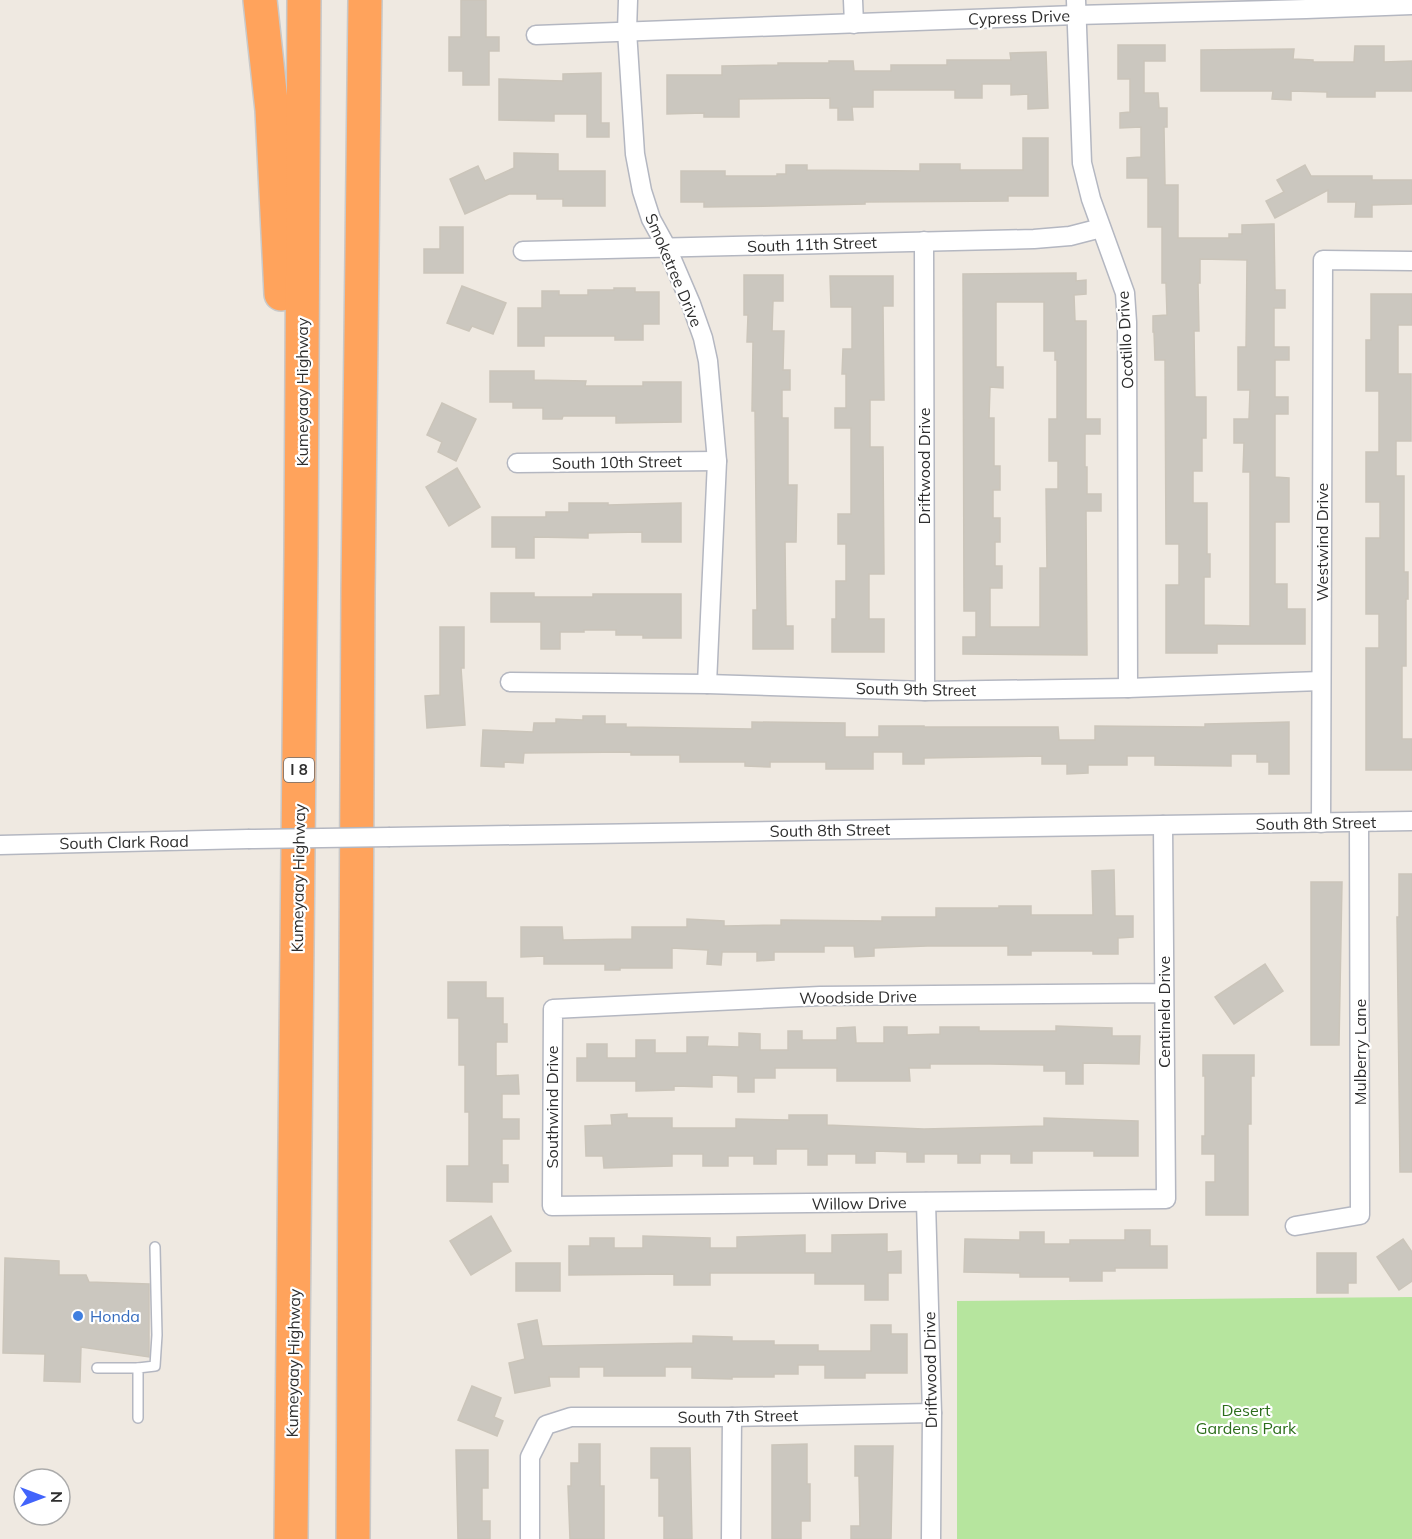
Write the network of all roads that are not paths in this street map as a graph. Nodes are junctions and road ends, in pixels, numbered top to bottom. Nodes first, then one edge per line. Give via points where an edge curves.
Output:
1 (260, 0) edge
2 (304, 0) edge
3 (365, 0) edge
4 (627, 0) edge
5 (853, 0) edge
6 (1306, 5) edge
7 (1412, 5) edge
8 (1076, 7) edge
9 (854, 24) junction
10 (627, 31) junction
11 (536, 35) dead end
12 (1101, 228) junction
13 (924, 241) junction
14 (667, 248) junction
15 (523, 251) dead end
16 (1412, 261) edge
17 (717, 461) junction
18 (517, 463) dead end
19 (301, 553) junction
20 (1321, 681) junction
21 (510, 682) dead end
22 (707, 684) junction
23 (1128, 688) junction
24 (925, 691) junction
25 (1412, 821) edge
26 (1359, 822) junction
27 (1321, 823) junction
28 (1163, 825) junction
29 (248, 839) joint
30 (0, 845) edge
31 (1164, 993) junction
32 (553, 1009) joint
33 (1166, 1199) joint
34 (926, 1202) junction
35 (552, 1206) joint
36 (1295, 1226) dead end
37 (155, 1247) dead end
38 (97, 1368) dead end
39 (138, 1368) junction
40 (932, 1413) junction
41 (732, 1417) junction
42 (138, 1418) dead end
43 (291, 1539) edge
44 (353, 1539) edge
45 (530, 1539) edge
46 (731, 1539) edge
47 (932, 1539) edge

1 - 19 highway via 272,110 281,274 284,490
2 - 19 highway, Kumeyaay Highway / I 8
3 - 44 highway
4 - 10 street, Smoketree Drive
5 - 9 street
6 - 7 street, Cypress Drive
6 - 8 street, Cypress Drive
8 - 9 street, Cypress Drive
8 - 12 street, Ocotillo Drive via 1082,163
9 - 10 street, Cypress Drive
10 - 11 street, Cypress Drive
10 - 14 street, Smoketree Drive via 635,154 651,219
12 - 13 street, South 11th Street via 1034,239
12 - 23 street, Ocotillo Drive via 1125,293 1127,322
13 - 14 street, South 11th Street
13 - 24 street, Driftwood Drive
14 - 15 street, South 11th Street
14 - 17 street, Smoketree Drive via 703,338
16 - 20 street, Westwind Drive via 1323,260
17 - 18 street, South 10th Street
17 - 22 street, Smoketree Drive
19 - 43 highway, Kumeyaay Highway / I 8
20 - 23 street, South 9th Street
20 - 27 street, Westwind Drive
21 - 22 street, South 9th Street
22 - 24 street, South 9th Street
23 - 24 street, South 9th Street
25 - 26 street, South 8th Street
26 - 27 street, South 8th Street
26 - 36 street, Mulberry Lane via 1360,1215
27 - 28 street, South 8th Street
28 - 29 street, South 8th Street, bridge
28 - 31 street, Centinela Drive
29 - 30 street, South Clark Road
31 - 32 street, Woodside Drive via 820,996
31 - 33 street, Centinela Drive
32 - 35 street, Southwind Drive
33 - 34 street, Willow Drive
34 - 35 street, Willow Drive
34 - 40 street, Driftwood Drive
37 - 39 lane via 155,1366
38 - 39 lane
39 - 42 lane
40 - 41 street, South 7th Street
40 - 47 street, Driftwood Drive
41 - 45 street, South 7th Street via 571,1417 546,1425 530,1458
41 - 46 street

